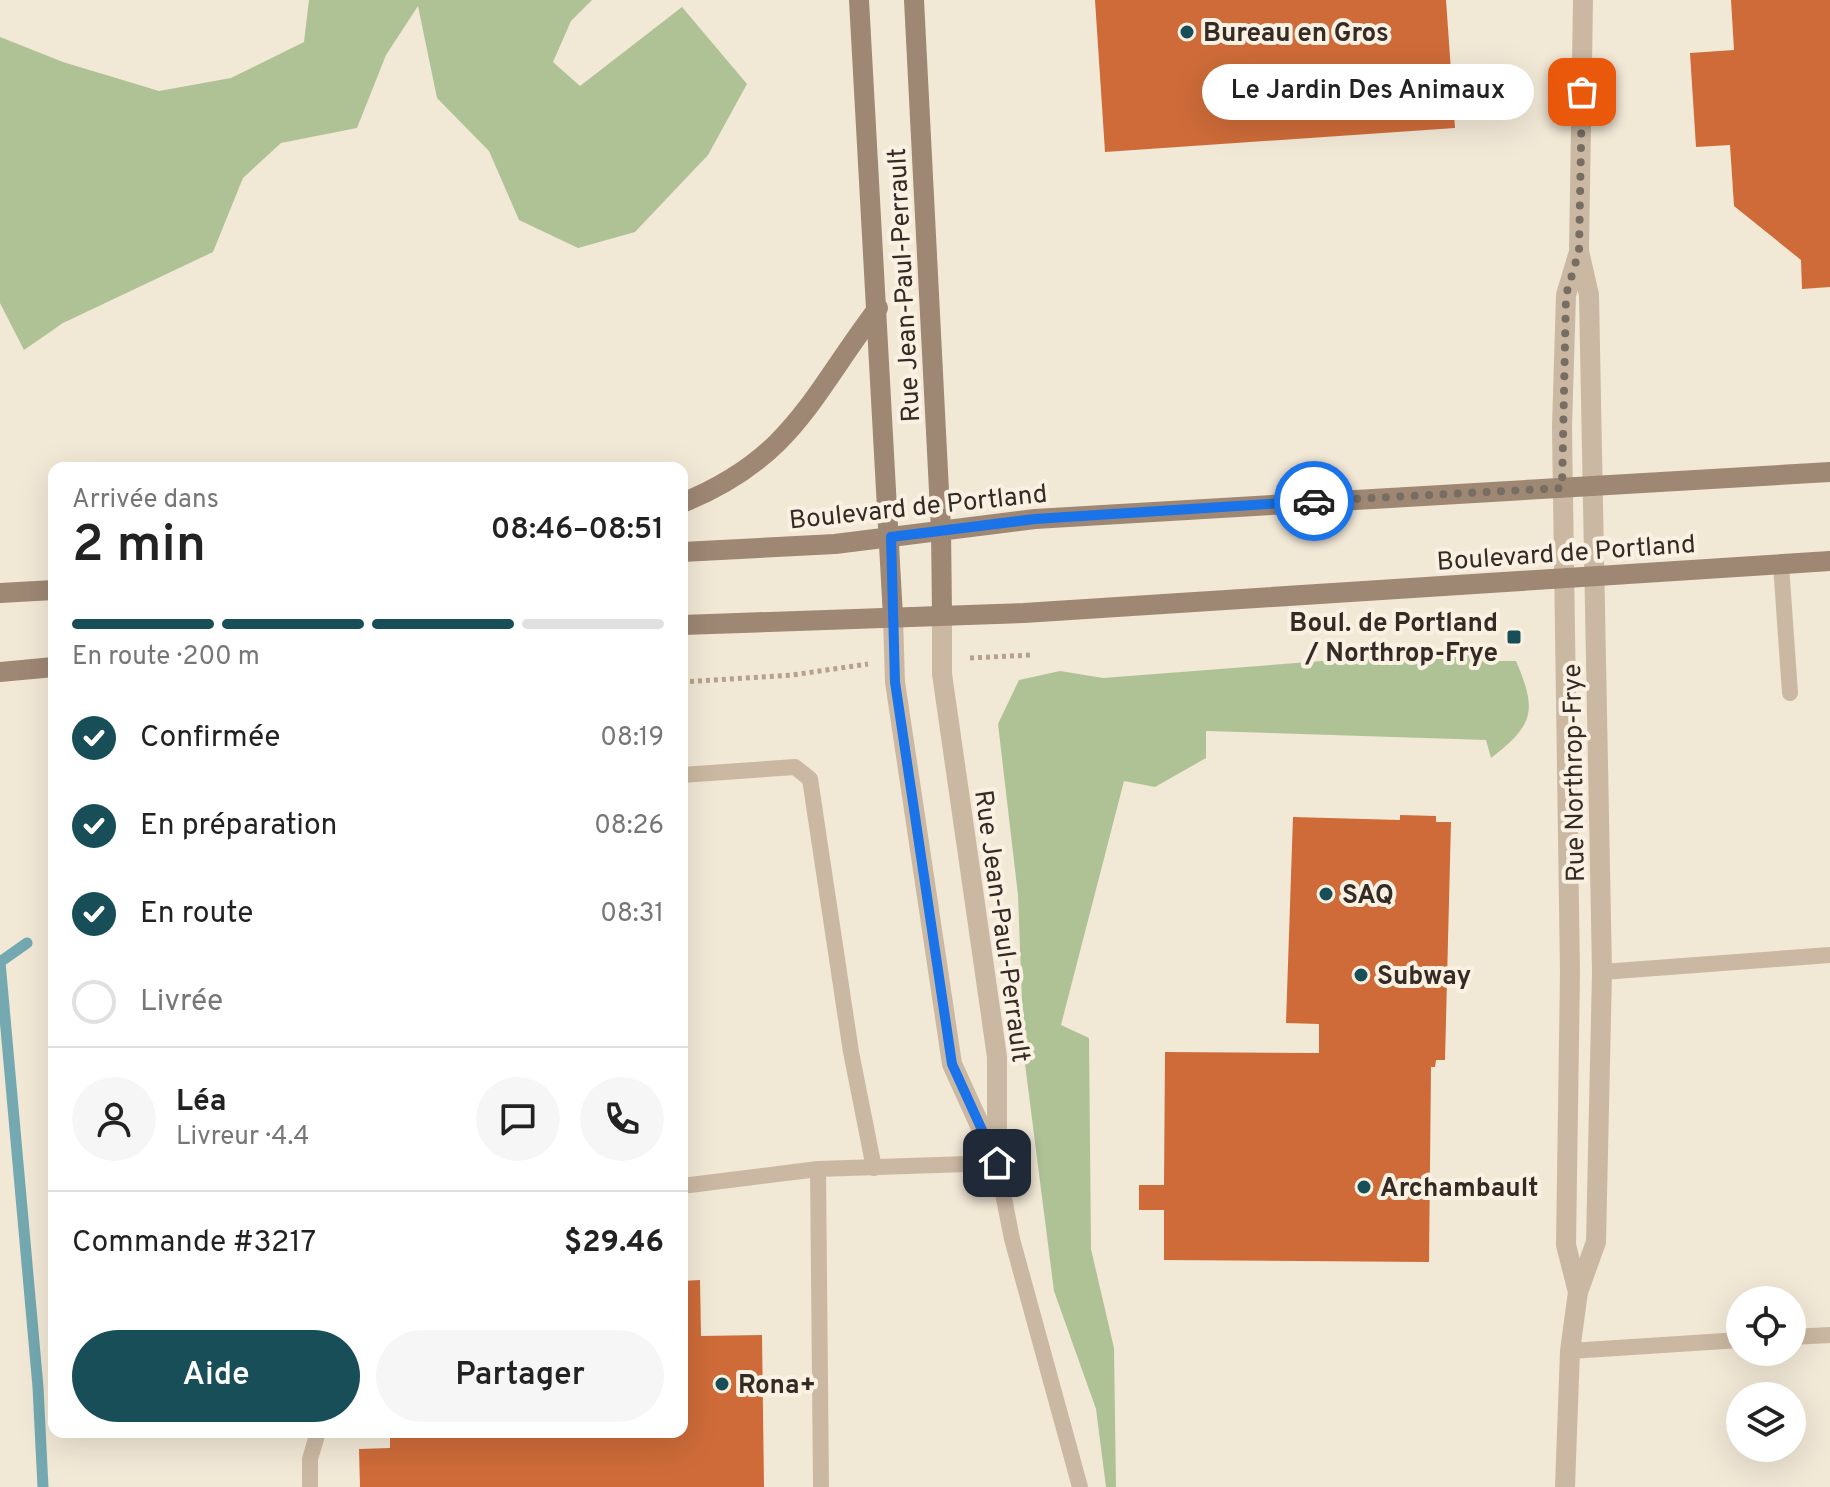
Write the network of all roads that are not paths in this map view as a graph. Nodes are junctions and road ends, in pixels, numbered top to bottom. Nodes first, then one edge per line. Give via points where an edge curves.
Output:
1 (859, 0) edge
2 (914, 0) edge
3 (1583, 0) edge
4 (1579, 251) junction
5 (878, 308) junction
6 (1830, 472) edge
7 (1593, 487) junction
8 (1562, 488) junction
9 (688, 500) edge
10 (941, 530) junction
11 (891, 537) junction
12 (688, 552) edge
13 (1830, 561) edge
14 (1781, 565) junction
15 (1595, 576) junction
16 (1564, 577) junction
17 (48, 590) edge
18 (0, 593) edge
19 (942, 615) junction
20 (893, 617) junction
21 (688, 625) edge
22 (48, 668) edge
23 (0, 672) edge
24 (1790, 693) dead end
25 (688, 775) edge
26 (1830, 955) edge
27 (1602, 972) junction
28 (997, 1163) junction
29 (874, 1168) junction
30 (818, 1169) junction
31 (688, 1185) edge
32 (1578, 1292) junction
33 (1830, 1335) edge
34 (1806, 1336) edge
35 (1726, 1341) edge
36 (1570, 1351) junction
37 (316, 1438) edge
38 (310, 1487) edge
39 (821, 1487) edge
40 (1080, 1487) edge
41 (1565, 1487) edge

1 - 5 main road, Rue Jean-Paul-Perrault
2 - 10 main road, Rue Jean-Paul-Perrault
3 - 4 street, Rue Northrop-Frye
4 - 7 street, Rue Northrop-Frye via 1589,295
4 - 8 street, Rue Northrop-Frye via 1566,295
5 - 9 main road via 780,442 739,475
5 - 11 main road, Rue Jean-Paul-Perrault
6 - 7 main road, Boulevard de Portland
7 - 8 main road, Boulevard de Portland
7 - 15 street, Rue Northrop-Frye
8 - 10 main road, Boulevard de Portland via 1035,519
8 - 16 street, Rue Northrop-Frye
10 - 11 main road, Boulevard de Portland
10 - 19 main road, Rue Jean-Paul-Perrault
11 - 12 main road, Boulevard de Portland
11 - 20 main road, Rue Jean-Paul-Perrault
13 - 14 main road, Boulevard de Portland
14 - 15 main road, Boulevard de Portland
14 - 24 lane
15 - 16 main road, Boulevard de Portland
15 - 27 street, Rue Northrop-Frye
16 - 19 main road, Boulevard de Portland
16 - 32 street, Rue Northrop-Frye via 1570,973 1566,1245
17 - 18 main road
19 - 20 main road, Boulevard de Portland
19 - 28 street, Rue Jean-Paul-Perrault via 942,674 997,1057
20 - 21 main road, Boulevard de Portland
20 - 28 street, Rue Jean-Paul-Perrault via 895,682 952,1064
22 - 23 main road
25 - 29 lane via 795,767 810,779
26 - 27 lane
27 - 32 street, Rue Northrop-Frye via 1596,1242
28 - 29 lane
28 - 40 lane via 1012,1239
29 - 30 lane
30 - 31 lane
30 - 39 lane
32 - 36 street, Rue Northrop-Frye
33 - 34 lane
35 - 36 lane
36 - 41 street, Rue Northrop-Frye
37 - 38 lane

